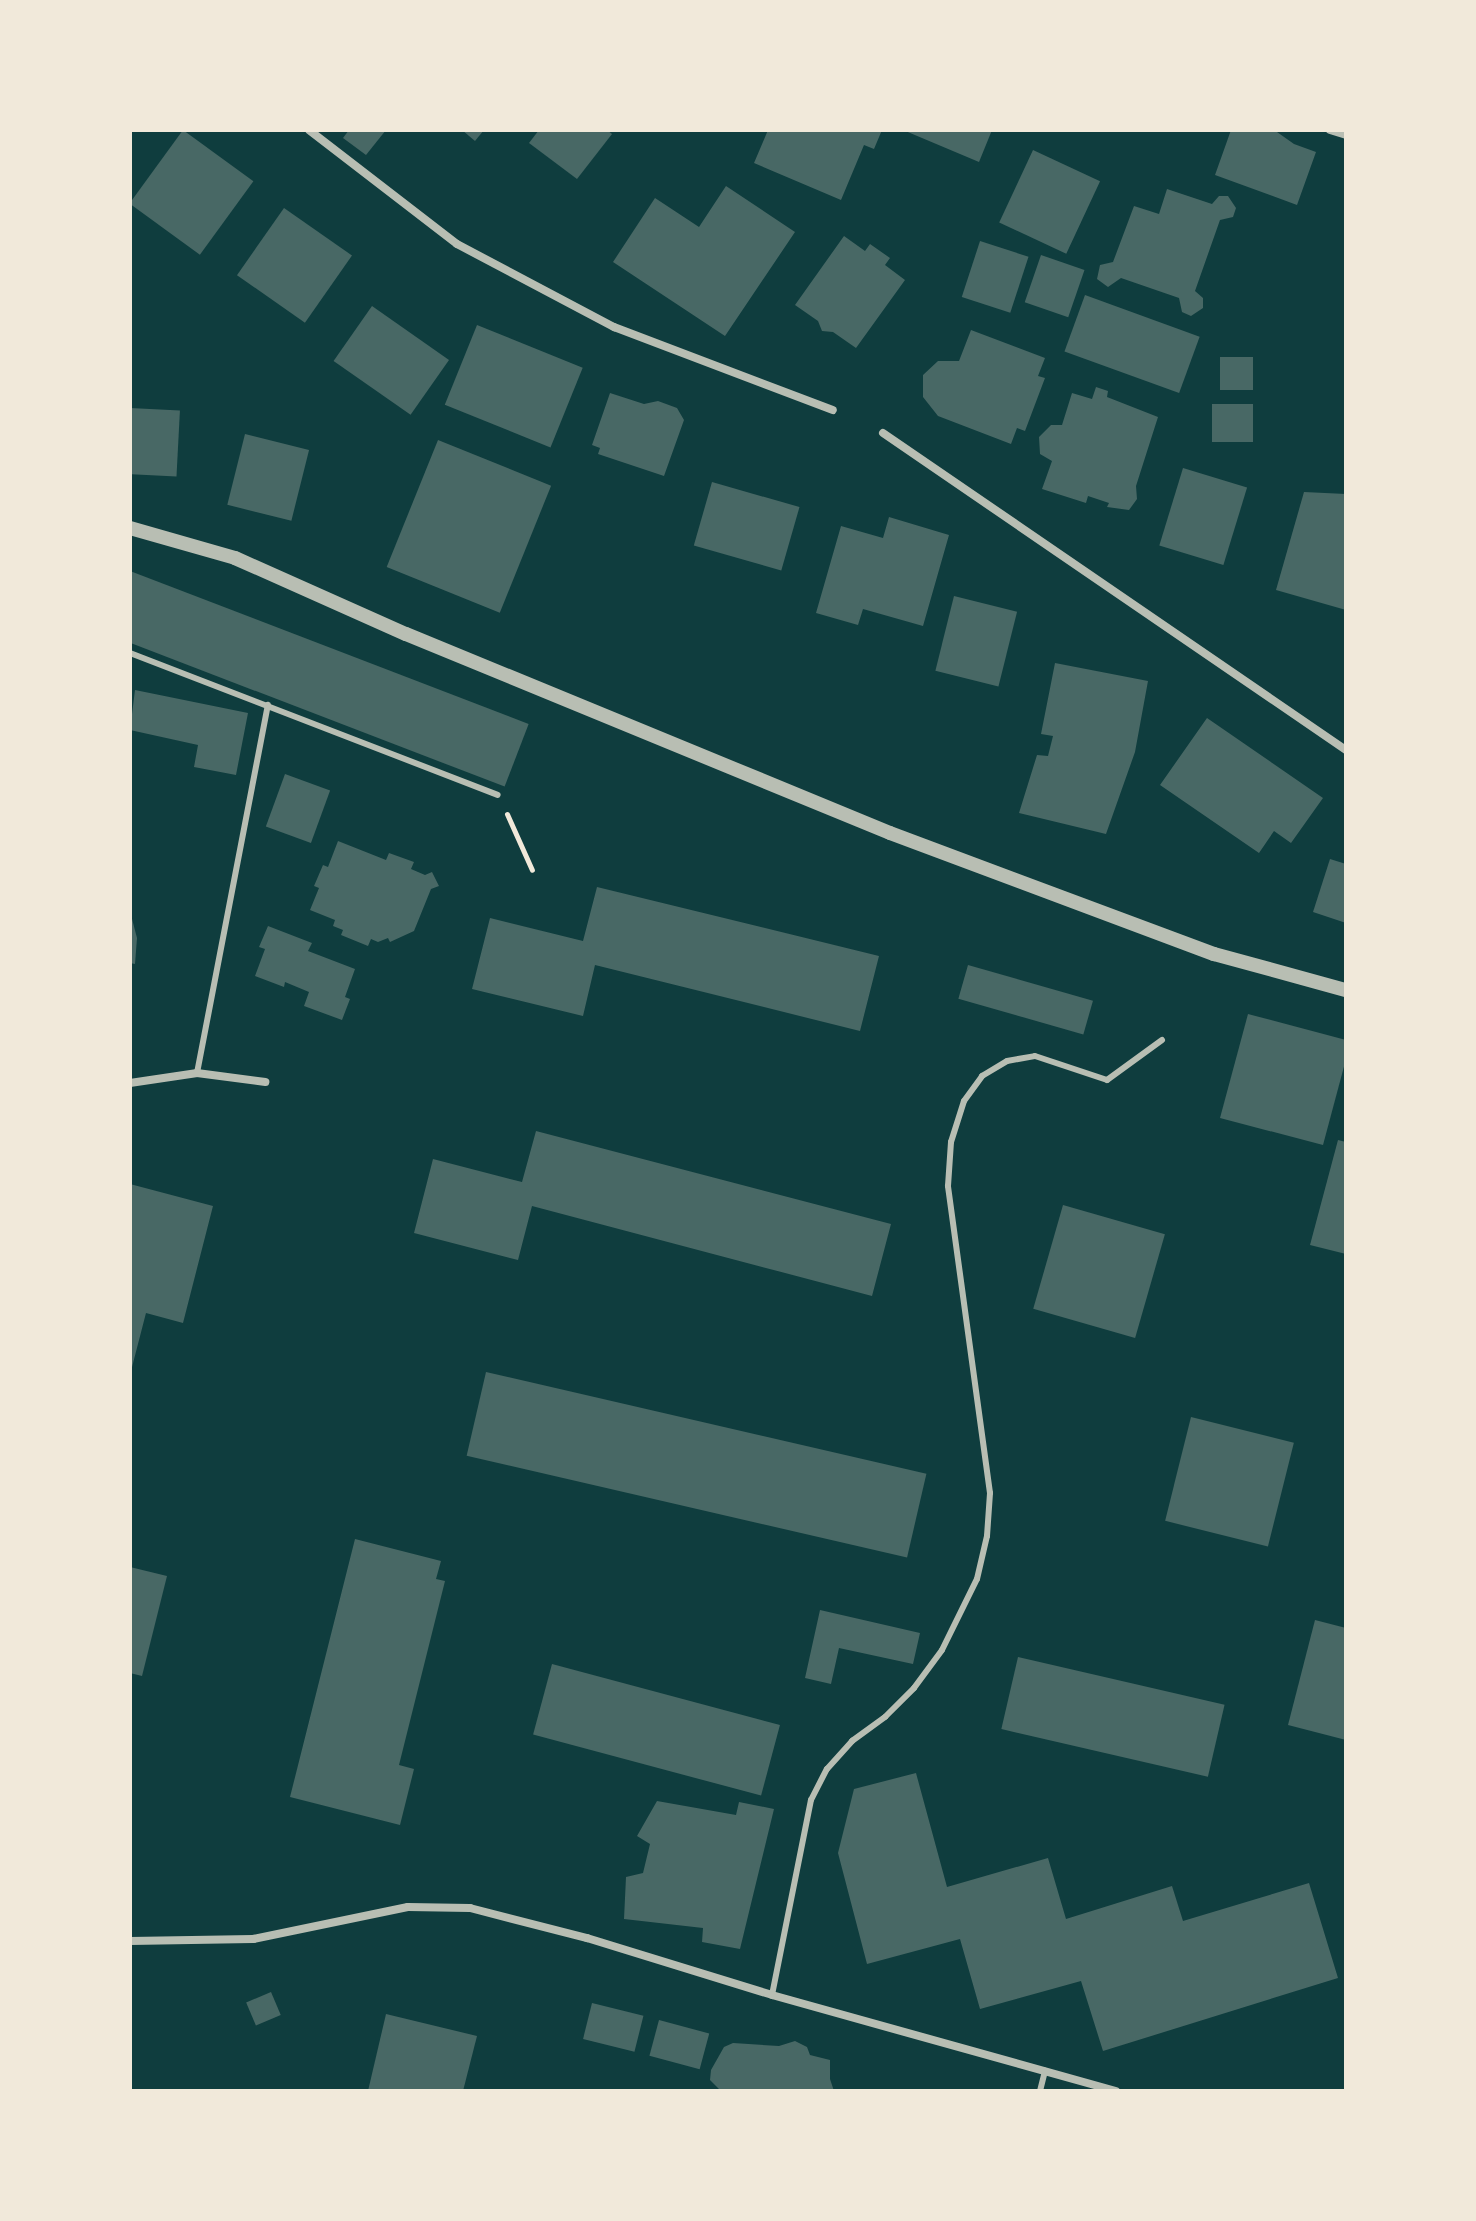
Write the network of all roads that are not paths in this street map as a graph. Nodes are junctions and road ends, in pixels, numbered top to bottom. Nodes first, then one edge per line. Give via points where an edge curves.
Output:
1 (309, 130) edge
2 (1330, 130) edge
3 (1346, 135) edge
4 (833, 410) dead end
5 (883, 433) dead end
6 (130, 528) edge
7 (130, 653) edge
8 (268, 705) junction
9 (1346, 750) edge
10 (498, 795) road end
11 (1346, 990) edge
12 (1162, 1040) dead end
13 (197, 1073) junction
14 (265, 1082) dead end
15 (130, 1083) edge
16 (130, 1941) edge
17 (772, 1995) junction
18 (1045, 2071) junction
19 (1040, 2091) edge
20 (1116, 2091) edge

1 - 4 street via 457,244 614,327
2 - 3 street
5 - 9 street
6 - 11 street via 235,558 904,839 1214,954
7 - 8 lane
8 - 10 lane
8 - 13 lane
12 - 17 lane via 1107,1080 1035,1056 1007,1061 982,1076 964,1101 951,1142 948,1186 990,1493 987,1536 977,1579 942,1650 895,1707 843,1750 811,1800
13 - 14 street
13 - 15 street
16 - 17 street via 253,1939 408,1907 470,1908
17 - 18 street
18 - 19 lane
18 - 20 street

